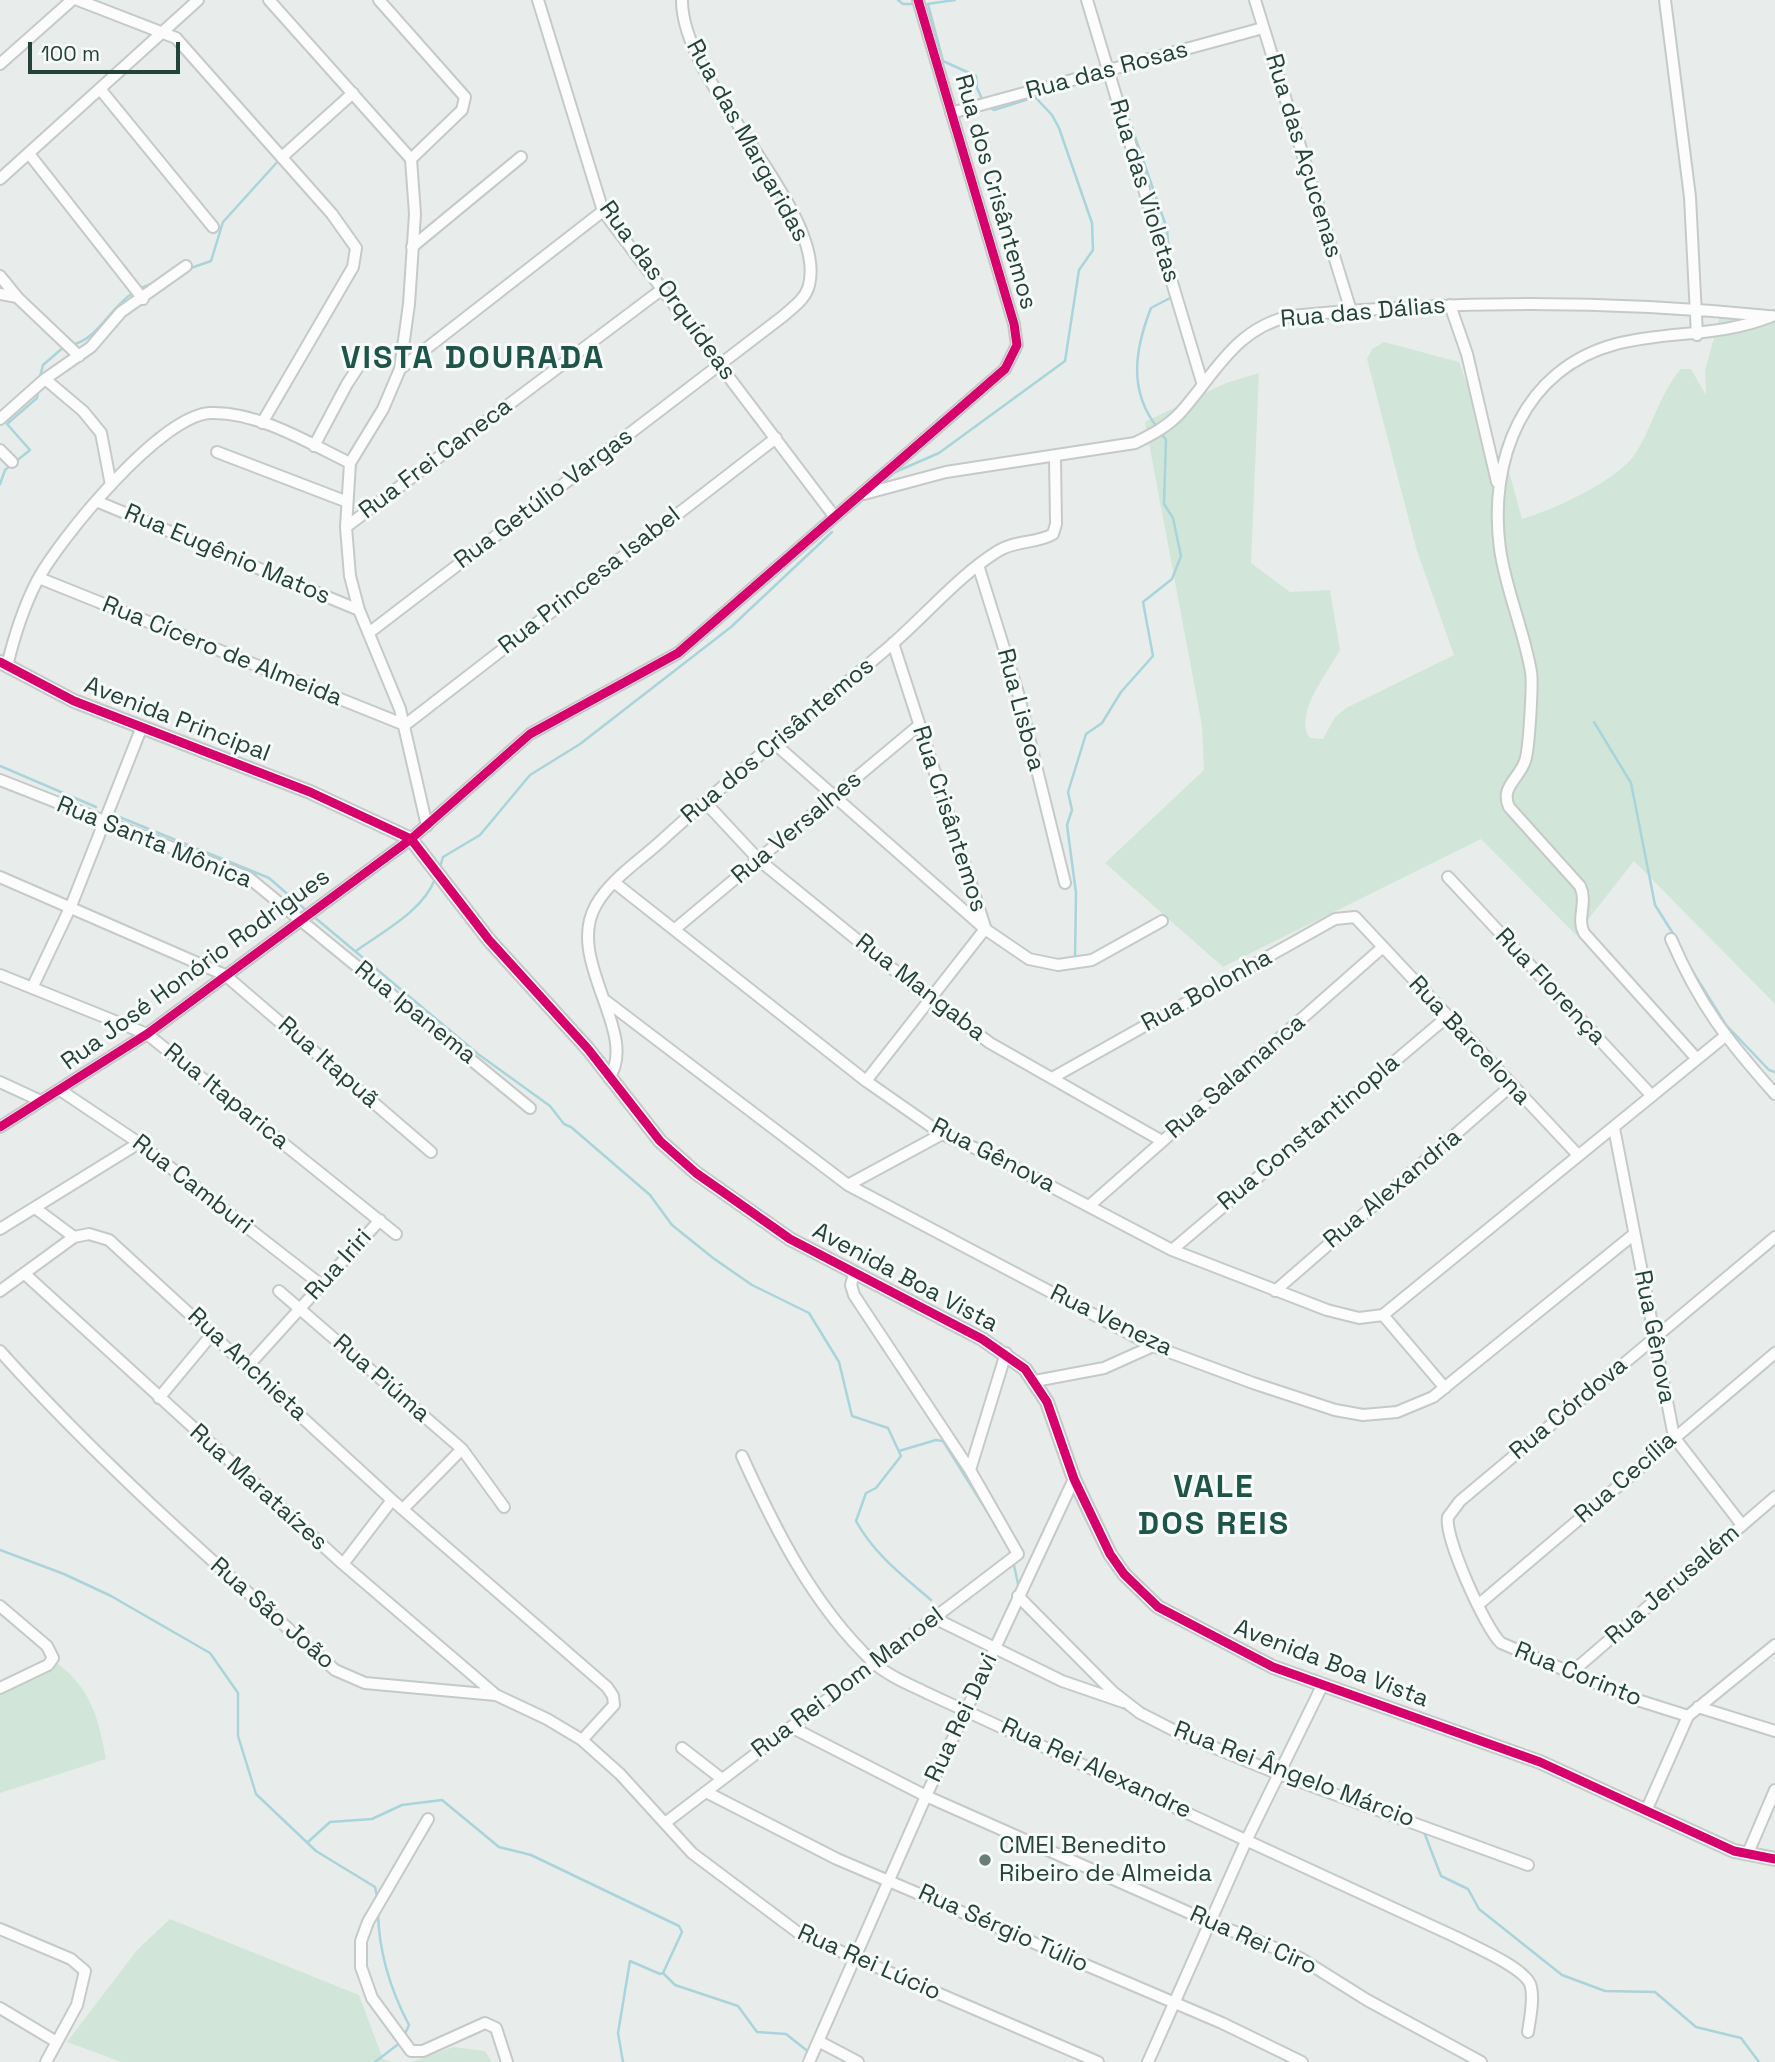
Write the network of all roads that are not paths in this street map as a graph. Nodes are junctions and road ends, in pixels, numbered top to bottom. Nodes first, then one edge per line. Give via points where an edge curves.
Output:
1 (72, 0) edge
2 (78, 0) edge
3 (198, 0) edge
4 (269, 0) edge
5 (379, 0) edge
6 (538, 0) edge
7 (682, 0) edge
8 (918, 0) edge
9 (1087, 0) edge
10 (1255, 0) edge
11 (1665, 0) edge
12 (1263, 28) junction
13 (162, 31) junction
14 (0, 64) edge
15 (1107, 71) junction
16 (100, 89) junction
17 (353, 93) junction
18 (951, 113) junction
19 (30, 155) junction
20 (282, 157) junction
21 (521, 157) dead end
22 (411, 159) junction
23 (0, 178) edge
24 (603, 211) junction
25 (213, 227) dead end
26 (412, 247) junction
27 (186, 266) dead end
28 (0, 276) edge
29 (661, 290) junction
30 (0, 294) edge
31 (17, 297) junction
32 (143, 299) junction
33 (1450, 305) junction
34 (1697, 309) junction
35 (1351, 311) junction
36 (1773, 317) edge
37 (1698, 335) junction
38 (368, 352) dead end
39 (79, 356) junction
40 (717, 366) junction
41 (400, 369) junction
42 (45, 379) junction
43 (1202, 382) junction
44 (2, 414) edge
45 (262, 423) junction
46 (776, 438) junction
47 (314, 446) junction
48 (0, 450) edge
49 (218, 452) dead end
50 (1055, 457) junction
51 (12, 462) dead end
52 (350, 463) junction
53 (111, 485) junction
54 (1498, 487) junction
55 (858, 496) junction
56 (96, 500) junction
57 (345, 501) junction
58 (837, 514) junction
59 (346, 527) junction
60 (978, 565) junction
61 (39, 578) junction
62 (359, 610) junction
63 (370, 632) junction
64 (893, 643) junction
65 (4, 664) edge
66 (405, 725) junction
67 (918, 726) junction
68 (141, 729) junction
69 (775, 744) junction
70 (0, 780) edge
71 (836, 797) junction
72 (704, 801) junction
73 (103, 821) junction
74 (427, 827) junction
75 (411, 839) junction
76 (760, 860) junction
77 (0, 877) edge
78 (1448, 877) dead end
79 (615, 883) junction
80 (1065, 883) dead end
81 (71, 906) junction
82 (300, 919) junction
83 (1162, 921) dead end
84 (1363, 924) joint
85 (675, 929) junction
86 (985, 929) junction
87 (1671, 939) dead end
88 (1383, 947) junction
89 (0, 975) edge
90 (225, 975) junction
91 (32, 988) junction
92 (931, 1000) junction
93 (606, 1001) junction
94 (1447, 1017) junction
95 (147, 1034) junction
96 (1724, 1037) junction
97 (1698, 1059) junction
98 (609, 1078) junction
99 (1052, 1078) junction
100 (866, 1081) junction
101 (0, 1082) edge
102 (1511, 1086) junction
103 (60, 1090) junction
104 (1775, 1094) edge
105 (1652, 1096) junction
106 (41, 1101) junction
107 (530, 1108) dead end
108 (0, 1127) edge
109 (1614, 1128) junction
110 (942, 1134) junction
111 (1162, 1141) junction
112 (139, 1143) junction
113 (431, 1152) dead end
114 (1578, 1155) junction
115 (848, 1185) junction
116 (1089, 1206) junction
117 (35, 1208) junction
118 (380, 1220) junction
119 (0, 1229) edge
120 (396, 1234) dead end
121 (1633, 1235) junction
122 (74, 1237) junction
123 (1775, 1237) edge
124 (1172, 1250) junction
125 (854, 1274) junction
126 (26, 1275) junction
127 (320, 1284) junction
128 (0, 1291) edge
129 (279, 1291) dead end
130 (1275, 1291) junction
131 (299, 1309) junction
132 (1383, 1315) junction
133 (213, 1333) junction
134 (1654, 1338) junction
135 (1153, 1346) junction
136 (0, 1351) edge
137 (1006, 1353) junction
138 (1775, 1353) edge
139 (249, 1366) junction
140 (1035, 1381) junction
141 (1445, 1388) junction
142 (159, 1398) junction
143 (1674, 1437) junction
144 (462, 1449) junction
145 (741, 1456) dead end
146 (970, 1470) junction
147 (1074, 1479) junction
148 (1775, 1497) edge
149 (392, 1500) junction
150 (1460, 1501) joint
151 (504, 1507) dead end
152 (403, 1509) junction
153 (1742, 1525) junction
154 (1017, 1554) junction
155 (1033, 1563) junction
156 (343, 1564) junction
157 (1018, 1596) junction
158 (1478, 1605) junction
159 (0, 1606) edge
160 (934, 1618) junction
161 (1775, 1645) edge
162 (995, 1647) junction
163 (874, 1664) junction
164 (1572, 1672) junction
165 (1322, 1686) junction
166 (0, 1688) edge
167 (496, 1695) junction
168 (1126, 1703) junction
169 (1698, 1707) junction
170 (966, 1709) junction
171 (1688, 1716) junction
172 (791, 1727) junction
173 (1775, 1731) edge
174 (582, 1741) junction
175 (682, 1748) dead end
176 (1279, 1774) junction
177 (722, 1779) junction
178 (1775, 1790) edge
179 (706, 1792) junction
180 (926, 1796) junction
181 (1646, 1811) junction
182 (428, 1819) dead end
183 (665, 1823) junction
184 (1247, 1839) junction
185 (1748, 1853) junction
186 (1775, 1859) edge
187 (1528, 1865) dead end
188 (889, 1879) junction
189 (1210, 1922) junction
190 (0, 1929) edge
191 (853, 1959) junction
192 (1175, 2006) junction
193 (0, 2008) edge
194 (1528, 2032) dead end
195 (55, 2041) junction
196 (820, 2042) junction
197 (46, 2062) edge
198 (507, 2062) edge
199 (809, 2062) edge
200 (858, 2062) edge
201 (1098, 2062) edge
202 (1148, 2062) edge
203 (1302, 2062) edge
204 (1481, 2062) edge

1 - 14 street
2 - 13 street
3 - 13 street
4 - 17 street
5 - 22 street via 465,97 462,110
6 - 24 street, Rua das Orquídeas
7 - 40 street, Rua das Margaridas via 694,51 802,232 811,271 809,286 797,304
8 - 18 street, Rua dos Crisântemos
9 - 15 street, Rua das Violetas
10 - 12 street, Rua das Açucenas
11 - 34 street via 1689,197
12 - 15 street, Rua das Rosas
12 - 35 street, Rua das Açucenas
13 - 16 street
13 - 20 street via 187,49
15 - 18 street, Rua das Rosas
15 - 43 street, Rua das Violetas
16 - 19 street
16 - 25 street
17 - 20 street
17 - 22 street
18 - 55 street, Rua dos Crisântemos via 1017,345 1005,369
19 - 23 street
19 - 32 street
20 - 45 street via 353,241 357,253
21 - 26 street
22 - 26 street
24 - 29 street, Rua das Orquídeas
24 - 41 street
26 - 41 street via 410,304
27 - 32 street
28 - 31 street
29 - 40 street, Rua das Orquídeas
29 - 59 street, Rua Frei Caneca
30 - 31 street
31 - 39 street
32 - 39 street via 121,312
33 - 34 street, Rua das Dálias via 1511,302
33 - 35 street, Rua das Dálias
33 - 54 street via 1467,354
34 - 36 street, Rua das Dálias
34 - 37 street
35 - 43 street, Rua das Dálias via 1291,316 1261,325 1231,349
36 - 37 street via 1730,331
37 - 54 street via 1615,345 1567,366 1518,419
38 - 47 street
39 - 42 street
40 - 46 street, Rua das Orquídeas
40 - 63 street, Rua Getúlio Vargas
41 - 52 street via 383,409
42 - 44 street
42 - 53 street via 101,433
43 - 50 street, Rua das Dálias via 1180,414 1153,434 1113,448
45 - 47 street
45 - 53 street via 218,413 196,416 163,435
46 - 58 street, Rua das Orquídeas
46 - 66 street, Rua Princesa Isabel
47 - 52 street
48 - 51 street
49 - 57 street
50 - 55 street, Rua das Dálias via 946,472
50 - 60 street, Rua dos Crisântemos via 1053,534 1008,545
52 - 57 street
53 - 56 street
54 - 97 street via 1500,552 1532,687 1529,748 1505,797 1580,886 1584,933
55 - 58 street, Rua dos Crisântemos
56 - 61 street
56 - 62 street, Rua Eugênio Matos
57 - 59 street
58 - 74 street, Rua José Honório Rodrigues via 678,653 530,734
59 - 62 street via 350,576
60 - 64 street, Rua dos Crisântemos
60 - 80 street, Rua Lisboa via 1021,704
61 - 65 street
61 - 66 street, Rua Cícero de Almeida
62 - 63 street
63 - 66 street
64 - 67 street, Rua Crisântemos
64 - 69 street, Rua dos Crisântemos
65 - 68 street, Avenida Principal via 43,688
66 - 74 street
67 - 71 street, Rua Versalhes
67 - 86 street, Rua Crisântemos
68 - 73 street
68 - 75 street, Avenida Principal via 342,807
69 - 71 street
69 - 72 street, Rua dos Crisântemos
70 - 73 street, Rua Santa Mônica
71 - 76 street, Rua Versalhes
71 - 86 street
72 - 76 street, Rua Mangaba
72 - 79 street, Rua dos Crisântemos
73 - 81 street
73 - 82 street, Rua Santa Mônica via 249,878
74 - 75 street, Rua José Honório Rodrigues
75 - 82 street, Rua José Honório Rodrigues
75 - 98 street, Avenida Boa Vista via 489,940
76 - 85 street, Rua Versalhes
76 - 92 street, Rua Mangaba
77 - 81 street
78 - 105 street, Rua Florença
79 - 85 street, Rua Gênova
79 - 93 street, Rua dos Crisântemos via 595,906 587,933 589,957
81 - 90 street
81 - 91 street
82 - 90 street, Rua José Honório Rodrigues
82 - 107 street, Rua Ipanema
83 - 86 street via 1109,953 1075,965 1029,959
84 - 88 street, Rua Barcelona
84 - 99 street, Rua Bolonha via 1355,917 1335,919
85 - 100 street, Rua Gênova
86 - 92 street, Rua Crisântemos
87 - 96 street via 1689,981
88 - 94 street, Rua Barcelona
88 - 111 street, Rua Salamanca
89 - 91 street, Rua Itaparica
90 - 95 street, Rua José Honório Rodrigues
90 - 113 street, Rua Itapuã
91 - 95 street, Rua Itaparica
92 - 99 street, Rua Mangaba via 989,1043
92 - 100 street, Rua Crisântemos
93 - 98 street, Rua dos Crisântemos via 617,1063
93 - 115 street, Rua Veneza
94 - 102 street, Rua Barcelona
94 - 124 street, Rua Constantinopla
95 - 103 street, Rua José Honório Rodrigues
95 - 118 street, Rua Itaparica
96 - 97 street
96 - 104 street
97 - 105 street
98 - 125 street, Avenida Boa Vista via 660,1141 695,1173 790,1239
99 - 111 street, Rua Mangaba
100 - 110 street, Rua Gênova
101 - 106 street
102 - 114 street, Rua Barcelona
102 - 130 street, Rua Alexandria
103 - 106 street, Rua José Honório Rodrigues
103 - 112 street, Rua Camburi
105 - 109 street
106 - 108 street, Rua José Honório Rodrigues
109 - 114 street
109 - 121 street, Rua Gênova
110 - 115 street
110 - 116 street, Rua Gênova
111 - 116 street, Rua Salamanca
112 - 117 street
112 - 127 street, Rua Camburi
114 - 132 street
115 - 135 street, Rua Veneza
116 - 124 street, Rua Gênova
117 - 119 street
117 - 122 street
118 - 120 street, Rua Itaparica
118 - 127 street, Rua Iriri
121 - 134 street, Rua Gênova
121 - 141 street, Rua Veneza
122 - 126 street
122 - 133 street, Rua Anchieta via 109,1240
123 - 134 street, Rua Córdova
124 - 130 street, Rua Gênova
125 - 137 street, Avenida Boa Vista
125 - 146 street via 850,1285 854,1295
126 - 128 street
126 - 142 street, Rua Marataízes
127 - 131 street, Rua Iriri
129 - 131 street, Rua Piúma
130 - 132 street, Rua Gênova via 1347,1316
131 - 139 street
131 - 144 street, Rua Piúma
132 - 141 street
133 - 139 street, Rua Anchieta
133 - 142 street
134 - 143 street, Rua Gênova
134 - 150 street, Rua Córdova
135 - 140 street via 1104,1368
135 - 141 street, Rua Veneza via 1335,1410 1363,1415 1396,1412
136 - 167 street, Rua São João via 131,1486 334,1670 365,1683
137 - 140 street, Avenida Boa Vista
137 - 146 street
138 - 143 street, Rua Cecília
139 - 149 street, Rua Anchieta
140 - 147 street, Avenida Boa Vista
142 - 156 street, Rua Marataízes
143 - 153 street, Rua Gênova
143 - 158 street, Rua Cecília
144 - 151 street, Rua Piúma
144 - 152 street
145 - 163 street, Rua Rei Alexandre via 779,1537 806,1580
146 - 154 street
147 - 155 street, Rua Rei Davi
147 - 165 street, Avenida Boa Vista via 1115,1563 1158,1607 1234,1648
148 - 153 street, Rua Jerusalém
149 - 152 street, Rua Anchieta
149 - 156 street
150 - 158 street, Rua Corinto via 1448,1517 1447,1529
152 - 174 street, Rua Anchieta via 607,1687 614,1705
153 - 164 street, Rua Jerusalém
154 - 155 street
154 - 160 street, Rua Rei Dom Manoel
155 - 157 street, Rua Rei Davi
156 - 167 street, Rua Marataízes
157 - 162 street, Rua Rei Davi
157 - 168 street, Rua Rei Ângelo Márcio
158 - 164 street, Rua Corinto via 1501,1643
159 - 166 street via 47,1646 53,1658 48,1665
160 - 162 street
160 - 163 street, Rua Rei Dom Manoel
161 - 169 street
162 - 168 street via 1062,1681
162 - 170 street, Rua Rei Davi
163 - 170 street, Rua Rei Alexandre
163 - 172 street, Rua Rei Dom Manoel
164 - 171 street, Rua Corinto
165 - 176 street
165 - 181 street, Avenida Boa Vista via 1485,1741
167 - 174 street, Rua São João
168 - 176 street, Rua Rei Ângelo Márcio via 1181,1734
169 - 171 street
169 - 173 street
170 - 180 street, Rua Rei Davi
170 - 184 street, Rua Rei Alexandre
171 - 181 street
172 - 177 street, Rua Rei Dom Manoel
172 - 180 street, Rua Rei Ciro
174 - 183 street, Rua São João
175 - 177 street
176 - 184 street
176 - 187 street, Rua Rei Ângelo Márcio
177 - 179 street, Rua Rei Dom Manoel
178 - 185 street
179 - 183 street, Rua Rei Dom Manoel
179 - 188 street, Rua Sérgio Túlio via 788,1836
180 - 188 street, Rua Rei Davi
180 - 189 street, Rua Rei Ciro
181 - 185 street, Avenida Boa Vista
182 - 198 street via 363,1933 360,1956 365,1983 377,2008 411,2051 424,2051 485,2023 496,2028
183 - 191 street, Rua Rei Lúcio via 692,1853 800,1934
184 - 189 street
184 - 194 street, Rua Rei Alexandre via 1519,1971 1531,1988
185 - 186 street, Avenida Boa Vista
188 - 191 street, Rua Rei Davi
188 - 192 street, Rua Sérgio Túlio
189 - 192 street
189 - 204 street, Rua Rei Ciro via 1300,1958
190 - 195 street via 71,1959 85,1971 77,2005
191 - 196 street, Rua Rei Davi
191 - 201 street, Rua Rei Lúcio
192 - 202 street
192 - 203 street, Rua Sérgio Túlio
193 - 195 street
195 - 197 street
196 - 199 street, Rua Rei Davi
196 - 200 street

